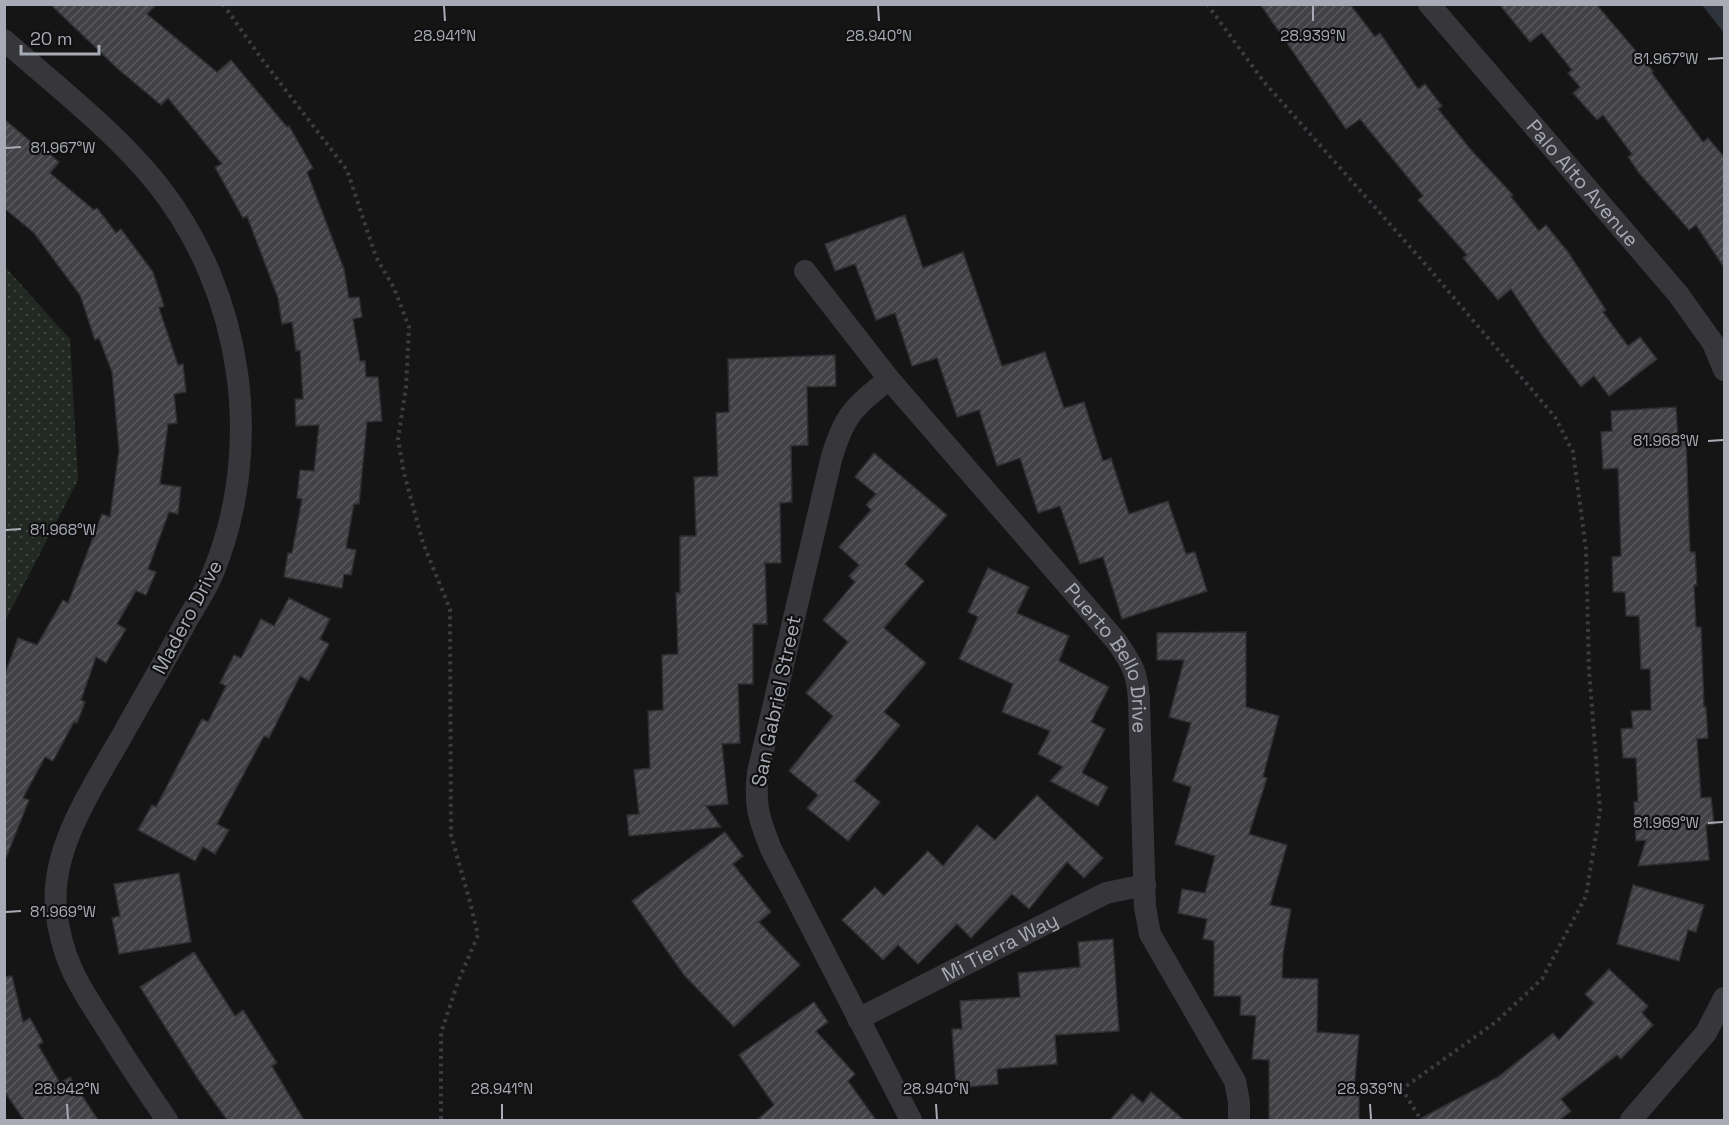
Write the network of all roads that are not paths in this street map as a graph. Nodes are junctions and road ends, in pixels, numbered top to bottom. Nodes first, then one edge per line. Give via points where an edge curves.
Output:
1 (1429, 4) edge
2 (4, 40) edge
3 (805, 271) dead end
4 (1725, 370) edge
5 (889, 379) junction
6 (1145, 885) junction
7 (1725, 998) edge
8 (858, 1019) junction
9 (167, 1120) edge
10 (911, 1120) edge
11 (1239, 1120) edge
12 (1631, 1120) edge

1 - 4 street, Palo Alto Avenue via 1678,294 1713,343
2 - 9 street, Madero Drive via 130,152 185,222 206,261 224,309 236,366 241,415 240,473 213,575 91,791 69,835 58,869 56,905 62,944 75,978
3 - 5 street, Puerto Bello Drive
5 - 6 street, Puerto Bello Drive via 1117,642 1129,661 1137,677 1139,700
5 - 8 street, San Gabriel Street via 850,413 839,434 756,790 756,808 771,849
6 - 8 street, Mi Tierra Way via 1106,893
6 - 11 street, Puerto Bello Drive via 1150,933 1235,1081
7 - 12 street via 1706,1034
8 - 10 street, San Gabriel Street

